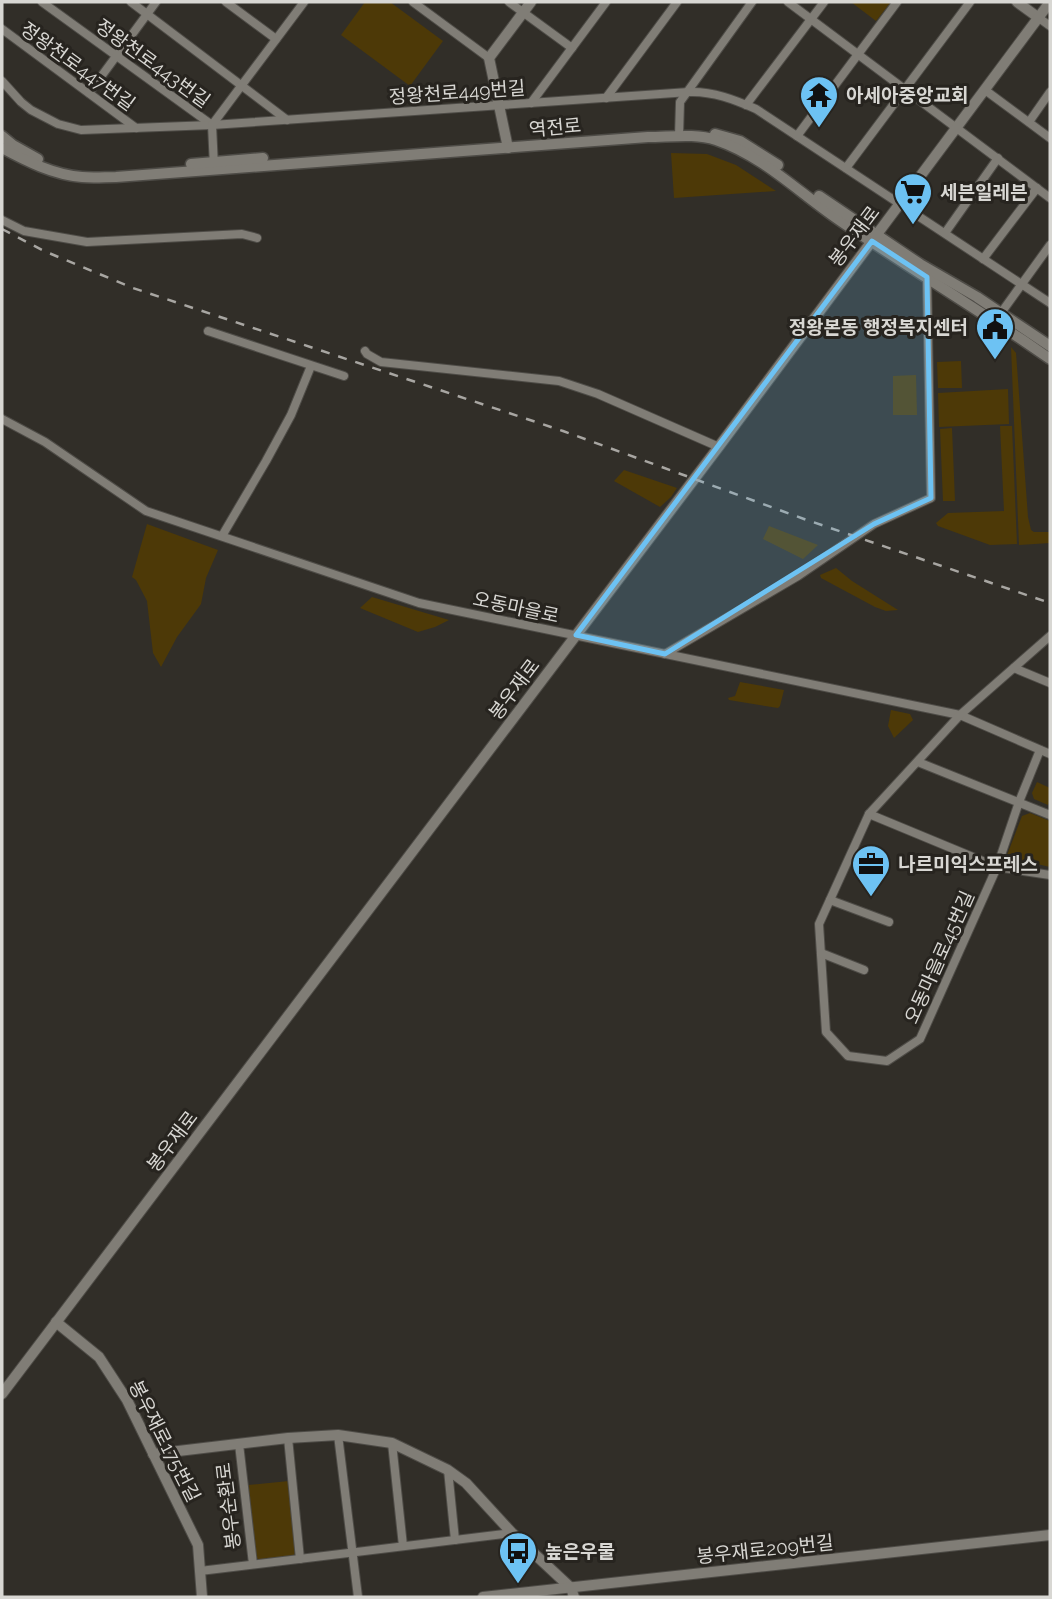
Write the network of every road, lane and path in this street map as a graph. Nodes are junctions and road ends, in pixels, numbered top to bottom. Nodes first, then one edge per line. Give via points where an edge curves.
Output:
1 (42, 2) edge
2 (131, 2) edge
3 (156, 2) edge
4 (226, 2) edge
5 (304, 2) edge
6 (413, 2) edge
7 (509, 2) edge
8 (531, 2) edge
9 (606, 2) edge
10 (677, 2) edge
11 (752, 2) edge
12 (788, 2) edge
13 (824, 2) edge
14 (897, 2) edge
15 (970, 2) edge
16 (1017, 2) edge
17 (1050, 2) edge
18 (523, 12) junction
19 (147, 14) junction
20 (1039, 18) junction
21 (811, 19) junction
22 (1050, 26) edge
23 (2, 29) edge
24 (276, 39) junction
25 (572, 48) junction
26 (858, 54) junction
27 (116, 56) junction
28 (489, 58) junction
29 (2, 81) edge
30 (242, 85) junction
31 (905, 89) junction
32 (985, 90) junction
33 (685, 92) junction
34 (1050, 92) edge
35 (89, 93) junction
36 (606, 97) junction
37 (531, 103) junction
38 (499, 105) junction
39 (746, 105) junction
40 (287, 120) junction
41 (1029, 122) junction
42 (212, 125) junction
43 (957, 127) junction
44 (136, 128) junction
45 (679, 133) junction
46 (2, 136) edge
47 (797, 136) junction
48 (1050, 138) edge
49 (508, 145) junction
50 (2, 148) edge
51 (998, 158) junction
52 (214, 166) junction
53 (846, 168) junction
54 (1037, 188) junction
55 (1050, 198) edge
56 (900, 203) junction
57 (2, 220) edge
58 (945, 233) junction
59 (257, 238) dead end
60 (874, 238) junction
61 (1050, 245) edge
62 (983, 259) junction
63 (927, 277) junction
64 (1022, 284) junction
65 (1050, 303) edge
66 (1001, 313) junction
67 (208, 331) dead end
68 (1050, 346) edge
69 (365, 351) dead end
70 (1050, 359) edge
71 (311, 366) junction
72 (344, 376) dead end
73 (2, 419) edge
74 (719, 447) junction
75 (222, 536) junction
76 (576, 635) junction
77 (1049, 639) edge
78 (665, 654) junction
79 (1014, 668) junction
80 (1050, 683) edge
81 (960, 715) junction
82 (1040, 750) junction
83 (1050, 754) edge
84 (918, 762) junction
85 (1019, 802) junction
86 (869, 814) junction
87 (1050, 815) edge
88 (997, 867) junction
89 (1050, 875) edge
90 (830, 900) junction
91 (889, 922) dead end
92 (821, 953) junction
93 (864, 970) dead end
94 (56, 1322) junction
95 (2, 1394) edge
96 (338, 1435) junction
97 (288, 1438) junction
98 (392, 1443) junction
99 (239, 1444) junction
100 (153, 1454) junction
101 (448, 1469) junction
102 (512, 1533) junction
103 (1050, 1535) edge
104 (455, 1540) junction
105 (403, 1546) junction
106 (353, 1552) junction
107 (300, 1559) junction
108 (253, 1564) junction
109 (200, 1571) junction
110 (572, 1592) edge
111 (202, 1597) edge
112 (358, 1597) edge
113 (483, 1597) edge

1 - 27 street, 정왕천로443번길
2 - 19 street
3 - 19 street
4 - 24 street
5 - 24 street
6 - 28 street
7 - 18 street
8 - 18 street
9 - 25 street
10 - 36 street
11 - 33 street
12 - 21 street
13 - 21 street
14 - 26 street
15 - 31 street
16 - 20 street
17 - 20 street, 봉우재로
18 - 25 street
18 - 28 street
19 - 27 street
19 - 30 street
20 - 22 street
20 - 32 street, 봉우재로
21 - 26 street
21 - 39 street
23 - 35 street, 정왕천로447번길
24 - 30 street
25 - 37 street
26 - 31 street
26 - 47 street
27 - 35 street
27 - 42 street, 정왕천로443번길
28 - 38 street
29 - 44 street, 정왕천로449번길 via 31,110 58,124 80,130
30 - 40 street
30 - 42 street
31 - 43 street
31 - 53 street
32 - 41 street
32 - 43 street, 봉우재로
33 - 36 street, 정왕천로449번길
33 - 39 street, 정왕천로449번길 via 713,94
33 - 45 street
34 - 41 street
35 - 44 street, 정왕천로447번길
36 - 37 street, 정왕천로449번길
37 - 38 street, 정왕천로449번길
38 - 40 street, 정왕천로449번길
38 - 49 street
39 - 47 street, 정왕천로449번길
40 - 42 street, 정왕천로449번길
41 - 48 street
42 - 44 street, 정왕천로449번길
42 - 52 street
43 - 51 street
43 - 56 street, 봉우재로
45 - 49 main road, 역전로
45 - 60 main road, 역전로 via 713,139 754,157 843,223
46 - 52 main road, 역전로 via 41,161 75,171
47 - 53 street, 정왕천로449번길
49 - 52 main road, 역전로
50 - 52 main road, 역전로 via 44,168 82,177
51 - 54 street
51 - 58 street
53 - 56 street, 정왕천로449번길
54 - 55 street
54 - 62 street
56 - 58 street, 정왕천로449번길
56 - 60 street, 봉우재로
57 - 59 street via 24,231 87,242 242,234
58 - 62 street, 정왕천로449번길
60 - 63 main road, 역전로
60 - 66 main road, 역전로
60 - 74 street, 봉우재로
61 - 64 street
62 - 64 street, 정왕천로449번길
63 - 70 main road, 역전로
63 - 78 street via 932,498 874,524 798,576
64 - 65 street, 정왕천로449번길
64 - 66 street
66 - 68 main road, 역전로
67 - 71 street
69 - 74 street via 381,362 559,381
71 - 72 street
71 - 75 street via 291,415
73 - 75 street, 오동마을로 via 45,442 146,511
74 - 76 street, 봉우재로
75 - 76 street, 오동마을로 via 419,603
76 - 78 street, 오동마을로
76 - 94 street, 봉우재로
77 - 79 street, 오동마을로45번길
78 - 81 street, 오동마을로
79 - 80 street
79 - 81 street, 오동마을로45번길
81 - 82 street, 오동마을로
81 - 84 street, 오동마을로45번길
82 - 83 street, 오동마을로
82 - 85 street, 오동마을로45번길
84 - 85 street
84 - 86 street, 오동마을로45번길
85 - 87 street
85 - 88 street, 오동마을로45번길
86 - 88 street
86 - 90 street, 오동마을로45번길
88 - 89 street
88 - 92 street, 오동마을로45번길 via 920,1039 887,1061 848,1056 825,1032
90 - 91 street
90 - 92 street, 오동마을로45번길 via 819,925
92 - 93 street
94 - 95 street, 봉우재로
94 - 100 street, 봉우재로175번길 via 99,1357 127,1400
96 - 97 street, 봉우순환로
96 - 98 street, 봉우순환로
96 - 106 street
97 - 99 street, 봉우순환로
97 - 107 street
98 - 101 street, 봉우순환로
98 - 105 street
99 - 100 street, 봉우순환로
99 - 108 street, 봉우순환로
100 - 109 street, 봉우재로175번길 via 198,1545
101 - 102 street, 봉우순환로
101 - 104 street
102 - 104 street
102 - 110 street, 봉우순환로
103 - 110 street, 봉우재로209번길
104 - 105 street
105 - 106 street
106 - 107 street
106 - 112 street
107 - 108 street
108 - 109 street
109 - 111 street, 봉우재로175번길
110 - 113 street, 봉우재로209번길

